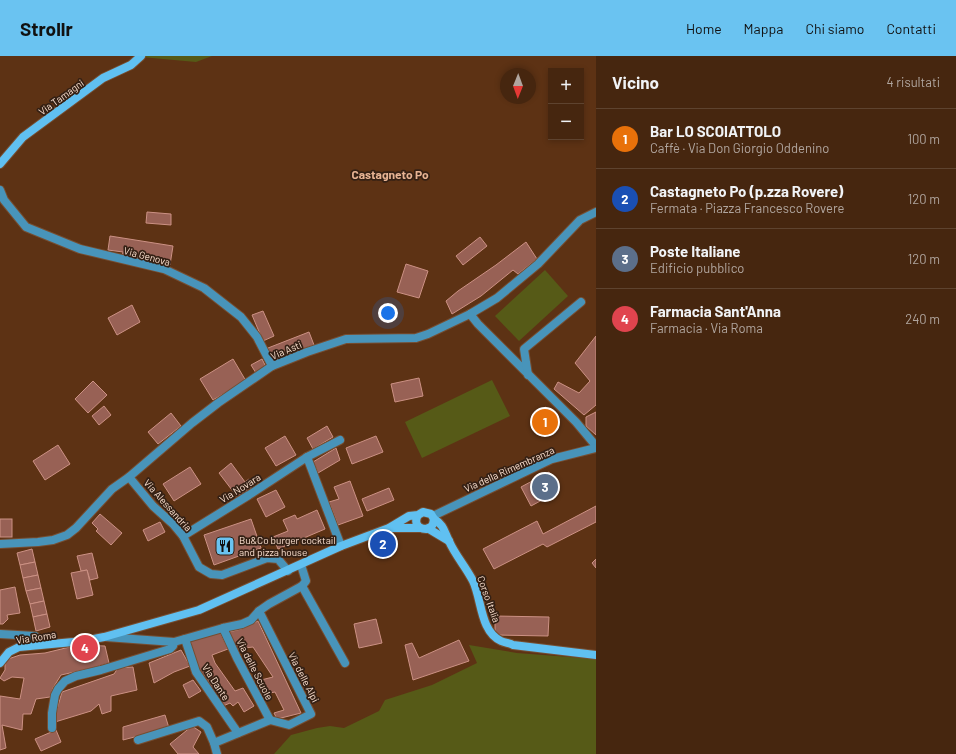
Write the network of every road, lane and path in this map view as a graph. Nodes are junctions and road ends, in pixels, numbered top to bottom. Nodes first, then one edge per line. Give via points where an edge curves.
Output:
1 (141, 56) edge
2 (0, 164) edge
3 (0, 190) edge
4 (596, 212) edge
5 (581, 302) dead end
6 (470, 314) junction
7 (272, 366) junction
8 (528, 375) junction
9 (340, 440) dead end
10 (596, 447) edge
11 (307, 457) junction
12 (129, 477) junction
13 (418, 515) junction
14 (433, 517) junction
15 (389, 528) junction
16 (420, 528) junction
17 (429, 529) junction
18 (183, 536) junction
19 (449, 541) junction
20 (0, 544) edge
21 (342, 546) junction
22 (301, 565) junction
23 (288, 571) junction
24 (302, 586) junction
25 (259, 611) junction
26 (223, 628) junction
27 (0, 634) edge
28 (104, 637) junction
29 (185, 639) junction
30 (174, 642) junction
31 (37, 645) junction
32 (596, 655) edge
33 (0, 663) edge
34 (345, 663) dead end
35 (270, 720) junction
36 (52, 728) dead end
37 (238, 733) junction
38 (138, 740) dead end
39 (214, 744) junction
40 (217, 754) edge

1 - 2 street, Via Tamagni via 131,65 103,78 23,137
3 - 7 street, Via Genova via 4,200 26,226 80,249 164,269 204,288 241,317 257,337
4 - 6 street, Via Asti via 580,220 538,264 497,298
5 - 8 street via 524,349
6 - 7 street, Via Asti via 416,338 346,339
6 - 8 street
7 - 12 street, Via Asti via 192,423
8 - 10 street via 576,422
9 - 11 street, Via Novara
10 - 14 street, Via della Rimembranza via 552,459
11 - 18 street, Via Novara
11 - 21 street
12 - 18 street, Via Alessandria
12 - 20 street, Via Asti via 112,489 67,535 53,540
13 - 14 street via 426,512
13 - 15 street via 409,516
13 - 16 street via 416,523
14 - 17 street via 433,524
14 - 19 street, Corso Italia via 446,531
15 - 16 street
15 - 21 street, Via Roma
16 - 17 street
17 - 19 street, Corso Italia
18 - 23 street, Via Alessandria via 199,567 211,574 222,575 267,558 278,559
19 - 32 street, Corso Italia via 474,582 483,614 495,637 513,644
21 - 22 street, Via Roma
22 - 23 street, Via Roma
22 - 24 street via 306,581
23 - 28 street, Via Roma via 199,610
24 - 25 street
24 - 34 street
25 - 26 street via 251,620
25 - 35 street, Via delle Alpi via 311,714 289,725
26 - 29 street
26 - 35 street, Via delle Scuole
27 - 31 street via 35,636
28 - 30 street
28 - 31 street, Via Roma
29 - 30 street
29 - 37 street, Via Dante via 196,672
30 - 36 street via 170,649 65,681 55,695
31 - 33 street, Via Roma via 9,652
35 - 37 street
37 - 39 street
38 - 39 street via 199,721 207,727
39 - 40 street

